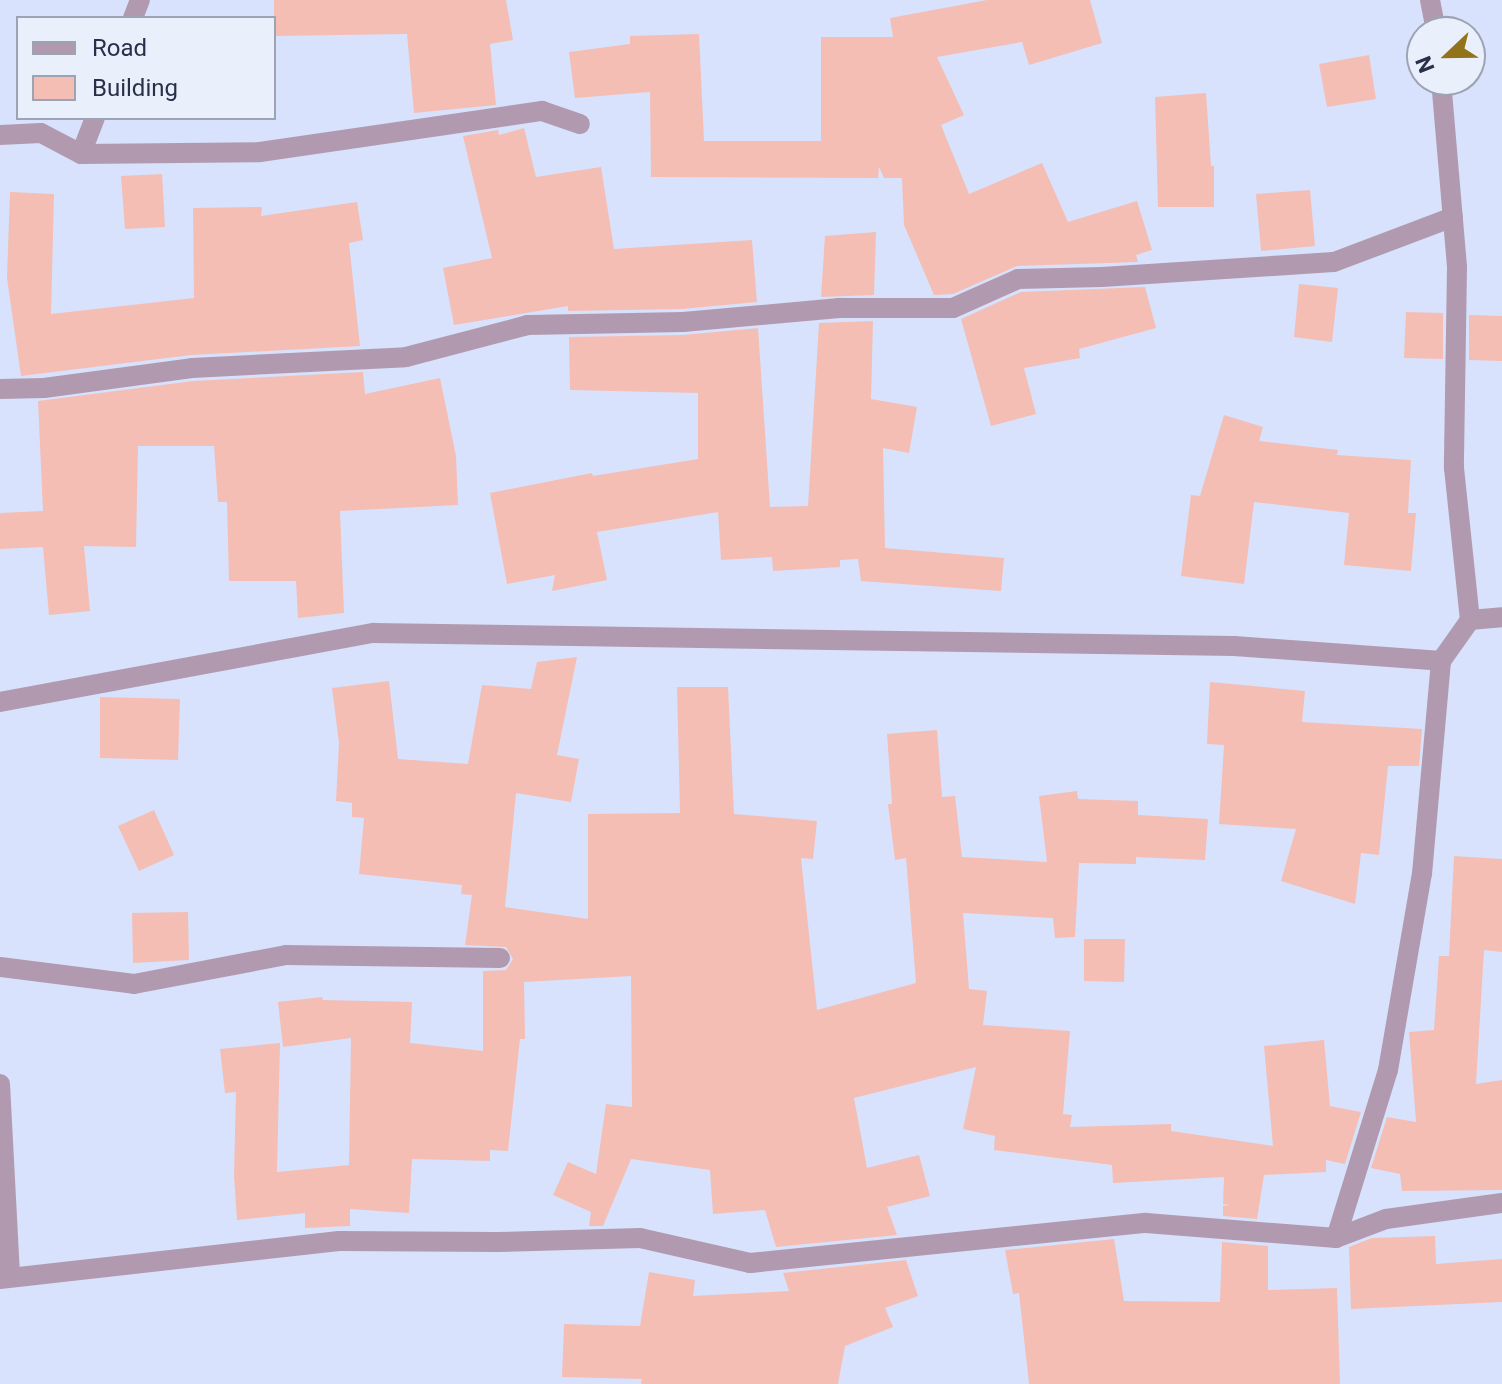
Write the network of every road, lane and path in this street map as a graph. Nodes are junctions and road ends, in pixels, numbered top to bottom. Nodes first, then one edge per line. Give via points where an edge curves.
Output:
1 (1442, 96) edge
2 (94, 120) edge
3 (580, 124) dead end
4 (0, 135) edge
5 (81, 154) junction
6 (1453, 217) junction
7 (0, 389) edge
8 (1502, 617) edge
9 (1470, 620) junction
10 (1441, 661) junction
11 (0, 702) edge
12 (500, 958) dead end
13 (0, 967) edge
14 (0, 1084) edge
15 (1502, 1203) edge
16 (1336, 1238) junction
17 (5, 1278) edge

1 - 6 street
2 - 5 street
3 - 5 street via 542,111 260,152
4 - 5 street via 41,133
6 - 7 street via 1334,262 1018,279 953,308 839,308 683,322 528,325 406,357 192,368
6 - 9 street via 1454,468
8 - 9 street
9 - 10 street
10 - 11 street via 1234,646 374,633
10 - 16 street via 1422,874 1388,1070
12 - 13 street via 286,955 134,984
14 - 17 street
15 - 16 street via 1386,1219
16 - 17 street via 1146,1223 750,1263 640,1238 339,1241

